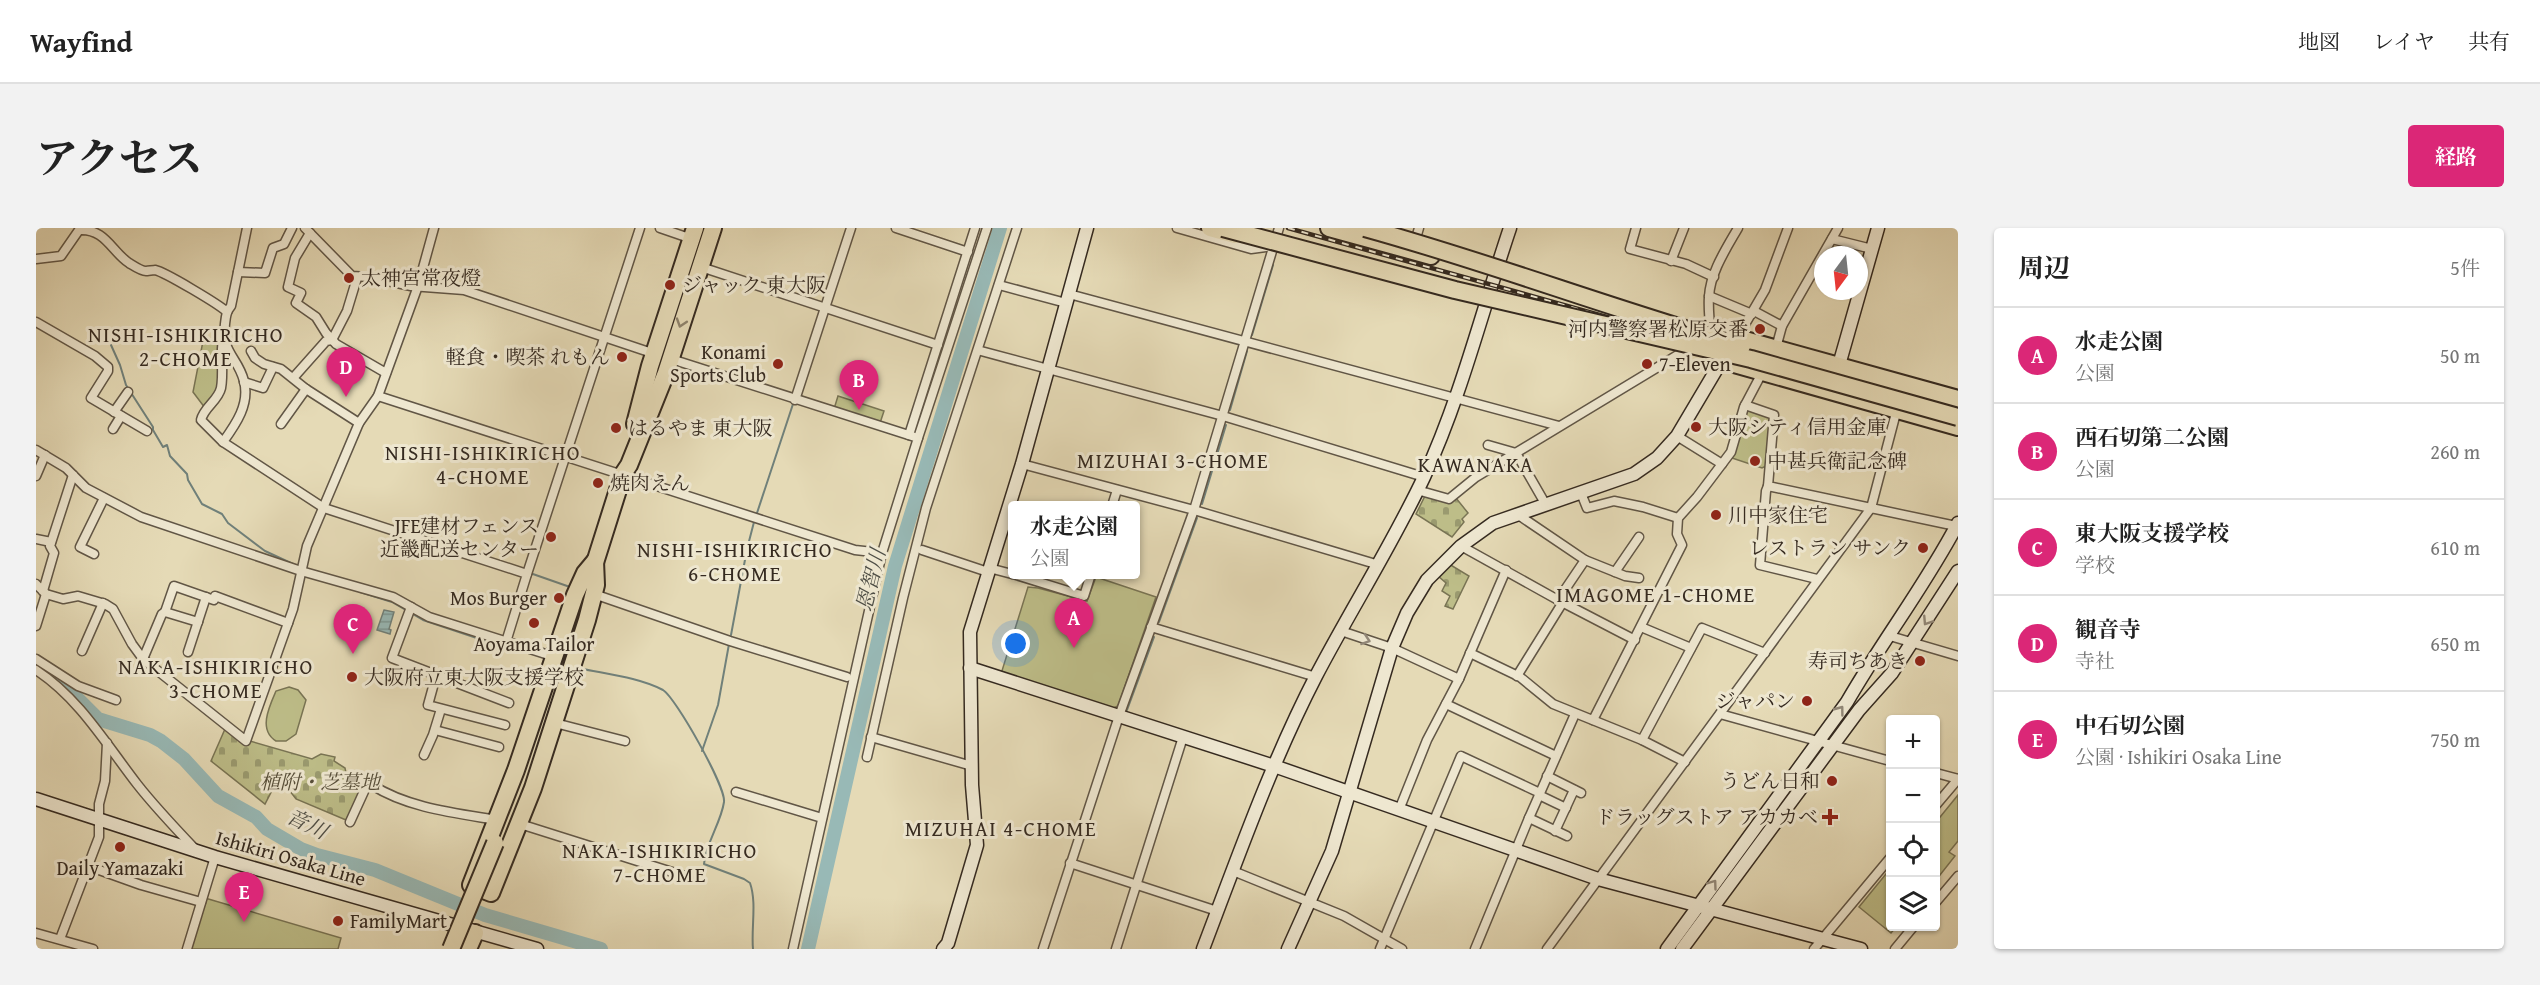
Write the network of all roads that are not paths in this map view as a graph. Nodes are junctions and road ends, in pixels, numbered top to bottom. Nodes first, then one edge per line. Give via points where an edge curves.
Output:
1 (247, 228) edge
2 (292, 228) edge
3 (434, 228) edge
4 (640, 228) edge
5 (660, 228) edge
6 (713, 228) edge
7 (851, 228) edge
8 (896, 228) edge
9 (975, 228) edge
10 (987, 228) edge
11 (1017, 228) edge
12 (1087, 228) edge
13 (1177, 228) edge
14 (1210, 228) edge
15 (1223, 228) edge
16 (1262, 228) edge
17 (1279, 228) edge
18 (1329, 228) edge
19 (1365, 228) edge
20 (1379, 228) edge
21 (1510, 228) edge
22 (1636, 228) edge
23 (1684, 228) edge
24 (1738, 228) edge
25 (1788, 228) edge
26 (1838, 228) edge
27 (1878, 228) edge
28 (311, 231) edge
29 (693, 233) edge
30 (1418, 233) edge
31 (1832, 239) junction
32 (1273, 246) junction
33 (1872, 249) junction
34 (968, 252) junction
35 (36, 260) edge
36 (1671, 261) junction
37 (1498, 263) junction
38 (701, 267) junction
39 (238, 272) junction
40 (357, 278) junction
41 (1714, 278) junction
42 (999, 285) junction
43 (418, 286) junction
44 (1709, 296) junction
45 (1067, 299) junction
46 (1488, 300) junction
47 (824, 309) junction
48 (227, 312) junction
49 (1626, 312) junction
50 (1753, 313) junction
51 (1589, 320) junction
52 (36, 322) edge
53 (1782, 326) junction
54 (1710, 331) junction
55 (604, 337) junction
56 (1737, 338) junction
57 (223, 339) junction
58 (332, 340) junction
59 (1245, 342) junction
60 (938, 345) junction
61 (1776, 348) junction
62 (1686, 350) junction
63 (251, 351) dead end
64 (981, 351) dead end
65 (662, 356) junction
66 (1722, 360) junction
67 (1839, 365) junction
68 (273, 366) junction
69 (1048, 369) junction
70 (1763, 371) junction
71 (386, 373) junction
72 (294, 377) junction
73 (244, 382) junction
74 (306, 389) junction
75 (128, 392) dead end
76 (378, 396) junction
77 (1456, 399) junction
78 (1958, 399) edge
79 (795, 400) junction
80 (1745, 405) junction
81 (1958, 407) edge
82 (1897, 410) junction
83 (118, 414) junction
84 (1223, 416) junction
85 (1958, 417) edge
86 (359, 423) junction
87 (281, 424) dead end
88 (1559, 426) junction
89 (1958, 427) edge
90 (112, 429) dead end
91 (147, 431) dead end
92 (1677, 436) junction
93 (913, 437) junction
94 (223, 442) junction
95 (1488, 445) dead end
96 (36, 450) edge
97 (1516, 453) junction
98 (45, 456) junction
99 (566, 456) junction
100 (1022, 464) junction
101 (1722, 464) junction
102 (623, 474) junction
103 (73, 475) junction
104 (36, 476) edge
105 (1424, 477) junction
106 (1768, 486) junction
107 (1417, 489) junction
108 (1117, 490) junction
109 (1581, 493) junction
110 (104, 498) junction
111 (1010, 501) edge
112 (1114, 501) edge
113 (1546, 505) junction
114 (324, 508) junction
115 (1871, 508) junction
116 (1008, 509) edge
117 (1194, 510) junction
118 (1517, 514) junction
119 (1678, 518) junction
120 (1957, 524) edge
121 (1639, 537) dead end
122 (36, 539) edge
123 (51, 542) junction
124 (1461, 546) junction
125 (922, 550) dead end
126 (94, 554) dead end
127 (882, 554) junction
128 (1584, 560) junction
129 (595, 561) junction
130 (1379, 565) junction
131 (989, 570) junction
132 (1506, 570) junction
133 (301, 571) junction
134 (1958, 571) edge
135 (1615, 572) junction
136 (1008, 573) edge
137 (527, 574) junction
138 (1639, 578) dead end
139 (1029, 579) edge
140 (1089, 579) edge
141 (1817, 579) junction
142 (36, 584) edge
143 (590, 592) junction
144 (44, 593) junction
145 (206, 597) junction
146 (1560, 601) junction
147 (103, 603) junction
148 (411, 607) junction
149 (165, 612) junction
150 (198, 622) junction
151 (288, 623) junction
152 (36, 626) edge
153 (1151, 627) junction
154 (1641, 627) junction
155 (1341, 631) junction
156 (1890, 636) junction
157 (1635, 640) junction
158 (506, 642) junction
159 (1912, 644) junction
160 (1392, 648) junction
161 (1691, 648) junction
162 (82, 651) dead end
163 (188, 652) dead end
164 (1470, 653) junction
165 (1764, 653) junction
166 (1958, 656) edge
167 (557, 658) junction
168 (36, 659) edge
169 (143, 659) junction
170 (970, 668) junction
171 (36, 670) edge
172 (436, 676) junction
173 (1517, 676) junction
174 (847, 677) dead end
175 (1316, 677) junction
176 (1460, 679) junction
177 (116, 700) dead end
178 (509, 703) dead end
179 (1446, 704) junction
180 (441, 708) junction
181 (1575, 714) junction
182 (1720, 714) junction
183 (1119, 716) junction
184 (1593, 720) junction
185 (555, 723) junction
186 (505, 725) dead end
187 (435, 730) junction
188 (871, 737) junction
189 (1184, 737) junction
190 (1642, 740) junction
191 (625, 741) dead end
192 (1817, 741) junction
193 (107, 743) junction
194 (1834, 746) junction
195 (499, 747) dead end
196 (424, 755) dead end
197 (1556, 756) junction
198 (867, 757) dead end
199 (1886, 760) edge
200 (1685, 762) junction
201 (972, 766) junction
202 (1274, 766) junction
203 (1940, 774) edge
204 (1547, 776) junction
205 (1958, 779) edge
206 (736, 792) dead end
207 (1349, 792) junction
208 (1539, 794) junction
209 (36, 799) edge
210 (1940, 799) edge
211 (1566, 808) junction
212 (1399, 810) junction
213 (822, 818) junction
214 (1529, 818) junction
215 (100, 820) junction
216 (497, 820) junction
217 (350, 822) dead end
218 (1433, 822) junction
219 (520, 824) junction
220 (1555, 831) junction
221 (1567, 836) dead end
222 (498, 844) junction
223 (1515, 851) junction
224 (198, 852) junction
225 (215, 857) junction
226 (1886, 863) edge
227 (1070, 864) junction
228 (88, 866) junction
229 (1233, 871) junction
230 (688, 876) dead end
231 (1958, 876) edge
232 (1598, 879) junction
233 (1136, 886) junction
234 (1940, 896) edge
235 (1309, 901) junction
236 (201, 902) junction
237 (1697, 906) junction
238 (1711, 909) junction
239 (1217, 911) junction
240 (452, 926) junction
241 (1911, 931) edge
242 (36, 933) edge
243 (475, 933) junction
244 (1384, 938) junction
245 (60, 939) junction
246 (1818, 944) edge
247 (93, 949) edge
248 (187, 949) edge
249 (444, 949) edge
250 (451, 949) edge
251 (459, 949) edge
252 (468, 949) edge
253 (537, 949) edge
254 (793, 949) edge
255 (943, 949) edge
256 (1043, 949) edge
257 (1116, 949) edge
258 (1203, 949) edge
259 (1288, 949) edge
260 (1380, 949) edge
261 (1402, 949) edge
262 (1475, 949) edge
263 (1547, 949) edge
264 (1666, 949) edge
265 (1682, 949) edge
266 (1861, 949) edge
267 (1895, 949) edge

1 - 39 street
2 - 39 street via 284,244 273,248 265,273
3 - 43 street
4 - 55 street
5 - 29 street
6 - 38 highway
7 - 47 street
8 - 34 street
9 - 34 street
10 - 93 street
11 - 42 street
12 - 45 street
13 - 32 street via 1251,249
14 - 32 highway
15 - 51 highway, bridge via 1455,290
16 - 51 highway, bridge
17 - 32 street
18 - 49 highway, bridge
19 - 49 highway, bridge
20 - 30 highway
21 - 37 street
22 - 36 street via 1630,249
23 - 36 street
24 - 41 street
25 - 50 street
26 - 31 street
27 - 33 street
28 - 40 street
28 - 58 street via 295,258 288,287 301,293 296,303 316,317
29 - 65 highway
30 - 37 highway
31 - 33 street
31 - 53 street
32 - 46 highway
32 - 59 street
33 - 67 street
34 - 60 street
35 - 48 street via 61,256 79,230 92,231 105,236 128,262 185,285
36 - 41 street
37 - 46 street
37 - 54 highway
38 - 47 street
38 -> 65 highway
39 - 48 street
40 - 43 street
40 - 58 street via 347,311
41 - 44 street
42 - 45 street
42 - 188 street via 926,508
43 - 55 street via 464,290
43 - 71 street
44 - 50 street
44 - 54 street
45 - 59 street
45 - 69 street
46 - 62 highway
46 - 77 street
47 - 60 street
47 - 79 street
48 - 57 street
49 - 81 highway, bridge
50 - 53 street
50 - 56 street
51 - 85 highway, bridge
52 - 83 street via 108,367 91,398
53 - 61 street
54 - 56 highway
55 - 65 street
55 - 99 street
56 - 61 highway
56 - 66 street
57 - 73 street
57 - 94 street via 221,388 201,420
58 - 71 street
58 - 72 street via 326,341
59 - 77 street
59 - 84 street
60 - 93 street
61 - 67 highway
62 - 66 highway
62 - 88 street
63 - 68 street via 255,358
64 - 69 street
65 - 79 street
65 - 102 highway via 622,463
66 - 70 highway
66 - 92 street
67 - 78 highway
68 - 72 street
68 - 73 street via 263,388
69 - 84 street
69 - 100 street
70 - 80 street
70 - 82 highway
71 - 76 street
72 - 74 street
73 - 94 street via 240,419
74 - 86 street
74 - 87 street
75 - 83 street
76 - 86 street
76 - 99 street
77 - 88 street
77 - 105 street
79 - 93 street
80 - 101 street via 1731,452
80 - 106 street via 1774,415
82 - 89 highway
82 - 115 street
83 - 90 street
83 - 91 street
84 - 105 street
84 - 117 street
86 - 114 street
88 - 97 street
92 - 101 street
92 - 109 street via 1640,471
93 - 127 street
94 - 114 street
95 - 97 street
96 - 98 street
97 - 107 street via 1449,499
97 - 113 street
98 - 103 street
98 - 104 street
99 - 102 street
99 - 137 street
100 - 108 street
100 - 111 street
101 - 119 street
102 - 127 street via 855,550
102 - 129 highway
103 - 110 street
103 - 123 street
105 - 107 street
106 - 115 street
106 - 141 street via 1760,566
107 - 130 street
108 - 112 street
108 - 117 street
109 - 113 street
109 - 119 street via 1587,508 1614,501
110 - 126 street via 80,547
110 - 133 street via 141,518
113 - 118 street
114 - 133 street
114 - 137 street
115 - 120 street
115 - 141 street
116 - 131 street
117 - 130 street
117 - 153 street
118 - 124 street via 1493,523
118 - 128 street
119 - 154 street via 1677,534 1682,545
120 - 156 street
121 - 135 street
122 - 123 street
123 - 144 street via 54,553
124 - 132 street
124 - 160 street via 1427,580
125 - 131 street
127 - 213 street
128 - 135 street
128 - 146 street
129 - 143 highway via 597,576
129 - 167 highway via 578,588
130 - 155 street
131 - 136 street
131 - 170 street via 970,632
132 - 146 street
132 - 164 street
133 - 148 street via 393,597
133 - 151 street
134 -> 159 street
135 - 138 street
137 - 158 street
139 - 140 street via 1084,596
141 - 165 street
142 - 144 street
143 - 167 highway
143 - 174 street
143 - 185 highway
143 - 222 highway via 535,759
144 - 147 street
144 - 152 street
145 - 149 street via 174,586
145 - 150 street
145 - 151 street via 214,600 215,596
146 - 157 street
146 - 173 street
147 - 162 street
147 - 169 street via 113,609
148 - 158 street via 429,617
148 - 172 street via 392,658
149 - 150 street
149 - 169 street
150 - 163 street
151 - 169 street via 246,741
153 - 175 street
153 - 183 street
154 - 157 street
154 - 161 street
155 -> 160 street
155 - 175 street
156 - 159 street
192 -> 156 street
157 - 184 street
158 - 167 street
159 - 166 street
159 - 194 street
160 - 176 street
160 - 207 street
161 - 165 street via 1702,628
161 - 190 street
164 - 173 street
164 - 176 street
165 - 182 street
167 - 216 highway
167 - 222 highway
168 - 177 street via 78,686
170 - 183 street
170 - 201 street
171 - 193 street via 73,702
172 - 178 street
172 - 180 street via 428,705
173 - 181 street via 1553,705
175 - 202 street
176 - 179 street
179 - 197 street
179 - 212 street via 1426,740
180 - 186 street
180 - 187 street
181 - 184 street
181 - 197 street
182 - 192 street
182 - 200 street
183 - 189 street
183 - 227 street
184 - 190 street
185 - 191 street
185 - 219 highway
187 - 195 street
187 - 196 street
188 - 198 street
188 - 201 street
189 - 202 street
189 - 233 street
190 - 200 street
192 - 194 street
237 -> 192 street
193 - 215 street
193 - 224 street via 138,786
194 - 199 street
194 - 238 street
197 - 204 street
200 - 232 street
201 - 255 street via 977,845
202 - 207 street
202 - 229 street
203 - 205 street
204 - 208 street
204 - 211 street via 1577,791
205 - 210 street
206 - 213 street
207 - 212 street
207 - 235 street via 1332,851
208 - 211 street
208 - 214 street
208 - 218 street via 1461,756
209 - 215 street, Ishikiri Osaka Line
211 - 220 street
212 - 218 street
213 - 254 street
214 - 220 street
214 - 223 street
215 - 224 street, Ishikiri Osaka Line
215 - 228 street via 99,837
216 - 217 street via 389,796 372,785 366,788
216 - 219 highway via 471,885 491,893
218 - 223 street
218 - 244 street
219 - 230 street
220 - 221 street
222 - 250 highway, bridge
222 - 251 highway
223 - 232 street
223 - 262 street
224 - 225 street, Ishikiri Osaka Line
225 - 236 street
225 - 240 street, Ishikiri Osaka Line
226 - 246 street
227 - 233 street
227 - 256 street
228 - 236 street
228 - 245 street
229 - 235 street
229 - 239 street
231 - 234 street
232 - 237 street
232 - 263 street
233 - 239 street
233 - 257 street
235 - 244 street
235 - 259 street
236 - 248 street
237 - 238 street
237 - 264 street
238 - 246 street
238 - 265 street
239 - 258 street
240 - 243 street, Ishikiri Osaka Line
240 - 249 highway
241 - 267 street
242 - 245 street
243 - 252 highway
243 - 253 street, Ishikiri Osaka Line
244 - 260 street
244 - 261 street
245 - 247 street
246 - 266 street

